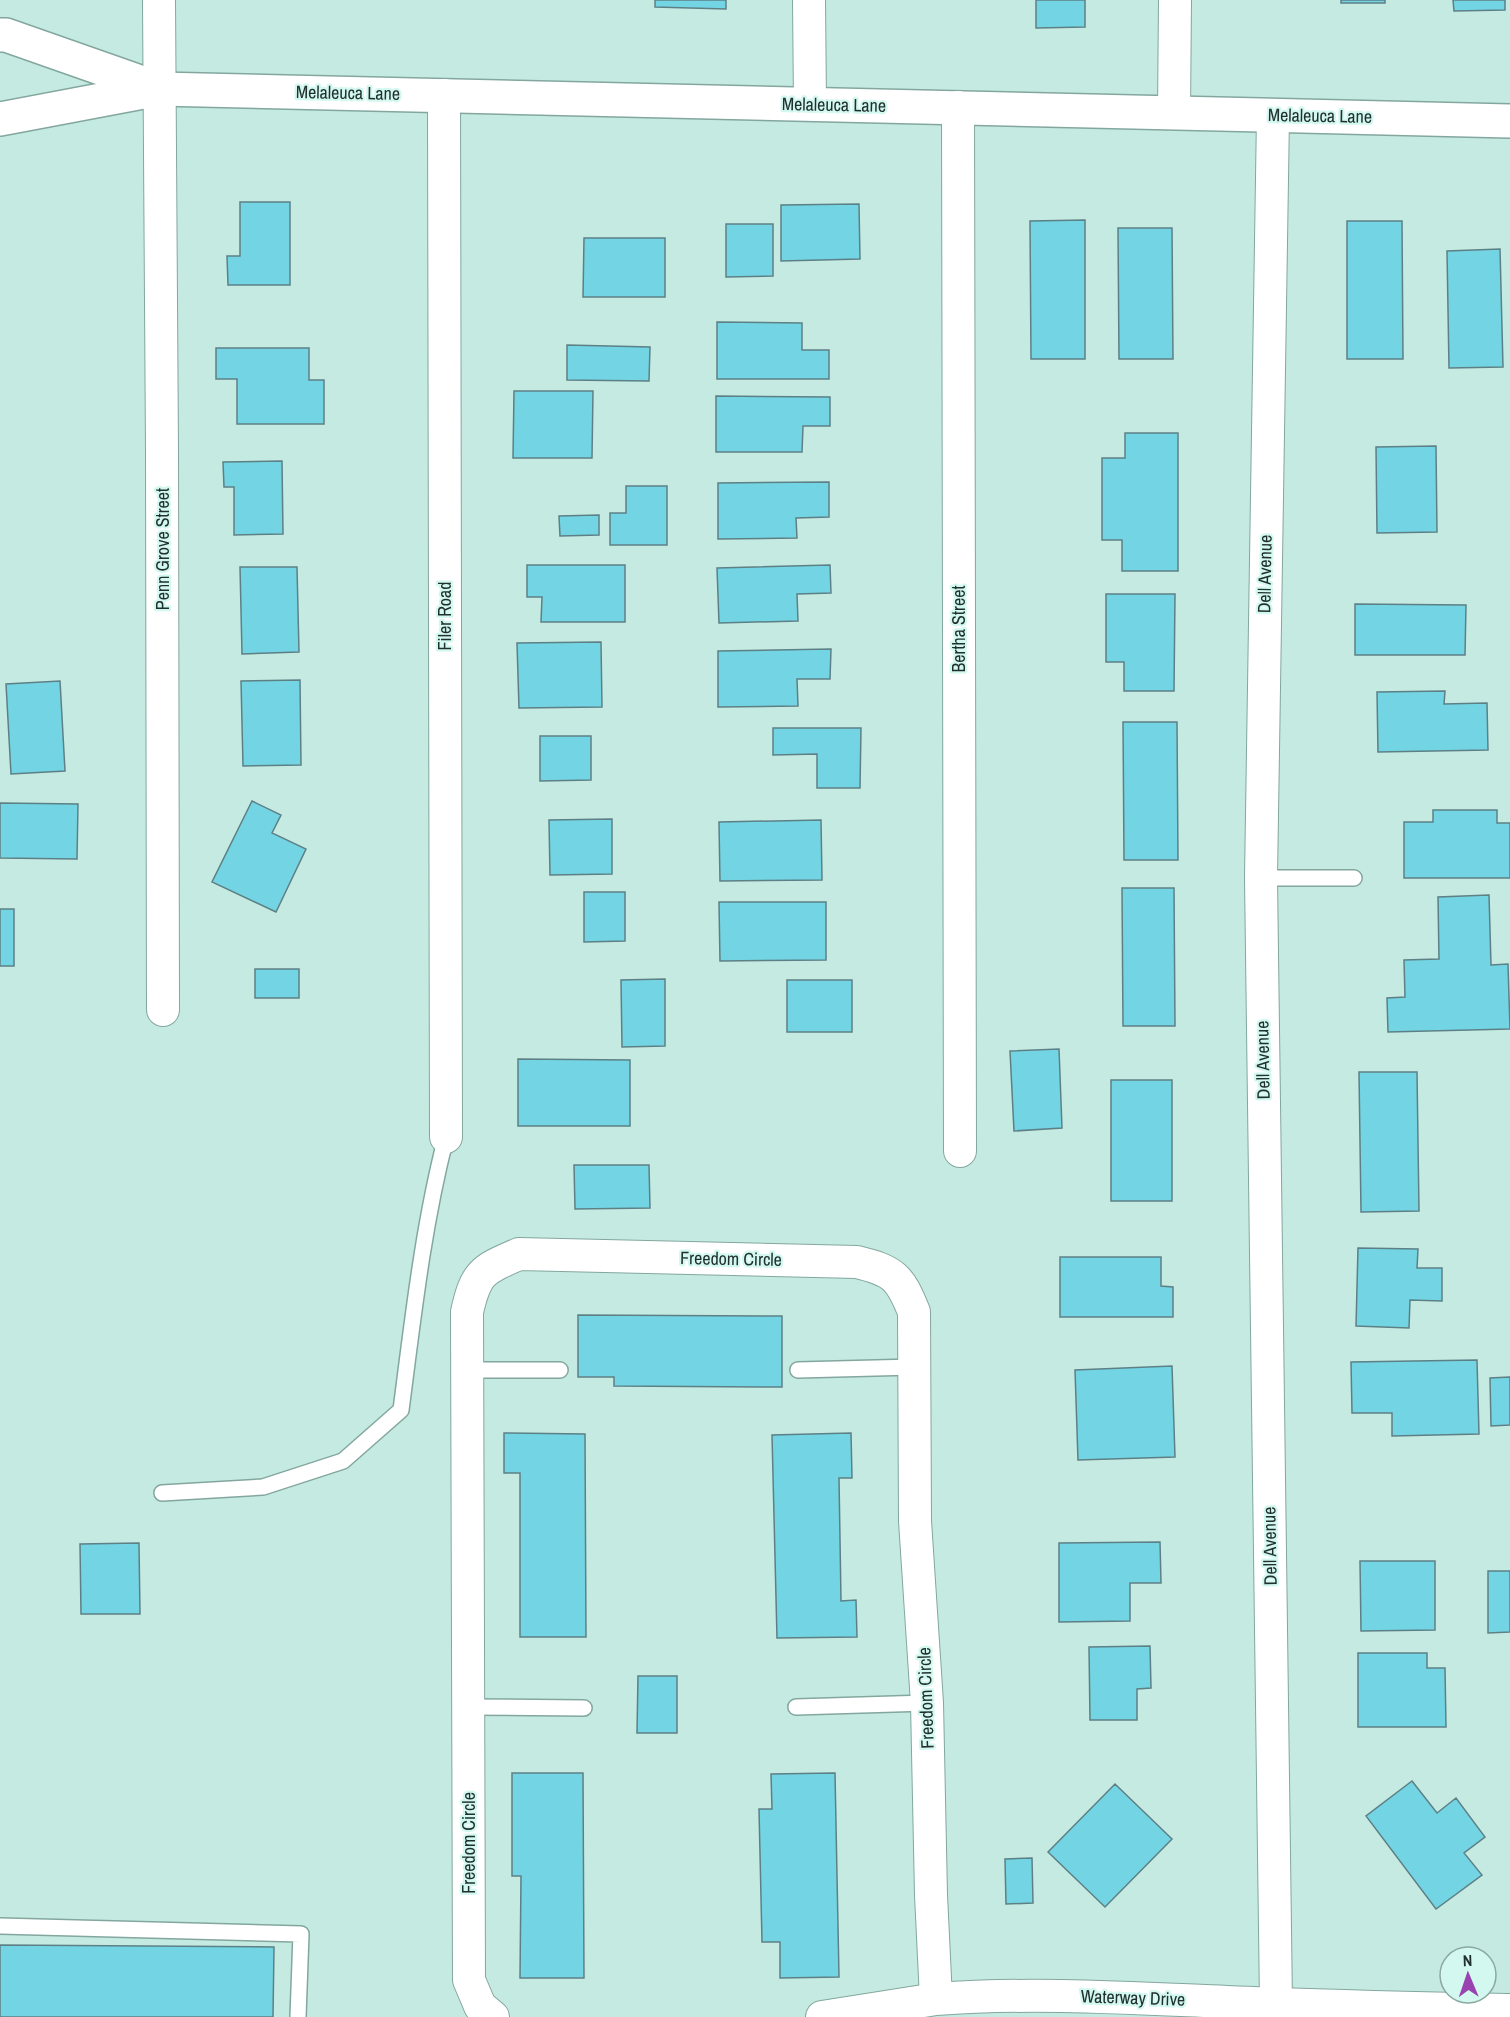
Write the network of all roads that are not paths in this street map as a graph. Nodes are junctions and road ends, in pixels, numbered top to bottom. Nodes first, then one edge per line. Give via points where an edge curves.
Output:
1 (159, 0) edge
2 (810, 0) edge
3 (1175, 0) edge
4 (0, 35) edge
5 (159, 89) junction
6 (444, 95) junction
7 (810, 104) junction
8 (958, 107) junction
9 (1174, 113) junction
10 (1273, 115) junction
11 (0, 119) edge
12 (1510, 121) edge
13 (1261, 878) junction
14 (1354, 878) dead end
15 (164, 1010) dead end
16 (446, 1137) joint
17 (960, 1151) dead end
18 (914, 1367) junction
19 (468, 1370) junction
20 (560, 1370) dead end
21 (798, 1370) dead end
22 (162, 1493) dead end
23 (927, 1703) junction
24 (468, 1707) junction
25 (796, 1707) dead end
26 (584, 1708) dead end
27 (0, 1926) edge
28 (1276, 2004) junction
29 (936, 2008) edge
30 (1510, 2010) edge
31 (490, 2016) edge
32 (298, 2017) edge
33 (822, 2017) edge

1 - 5 street, Penn Grove Street
2 - 7 street
3 - 9 street
4 - 5 street, Melaleuca Lane
5 - 6 street, Melaleuca Lane
5 - 11 street, Melaleuca Lane
5 - 15 street, Penn Grove Street
6 - 7 street, Melaleuca Lane
6 - 16 street, Filer Road
7 - 8 street, Melaleuca Lane
8 - 9 street, Melaleuca Lane
8 - 17 street, Bertha Street
9 - 10 street, Melaleuca Lane
10 - 12 street, Melaleuca Lane
10 - 13 street, Dell Avenue
13 - 14 lane
13 - 28 street, Dell Avenue
16 - 22 lane via 418,1283 401,1410 343,1461 262,1487
18 - 19 street, Freedom Circle via 914,1312 904,1286 883,1268 857,1262 519,1254 489,1267 473,1287 467,1312
18 - 21 lane
18 - 23 street, Freedom Circle via 915,1521
19 - 20 lane
19 - 24 street, Freedom Circle
23 - 25 lane
23 - 29 street, Freedom Circle
24 - 26 lane
24 - 31 street, Freedom Circle via 469,1980 480,2006
27 - 32 lane via 300,1934
28 - 29 street, Waterway Drive via 991,1995
28 - 30 street, Waterway Drive
29 - 33 street

